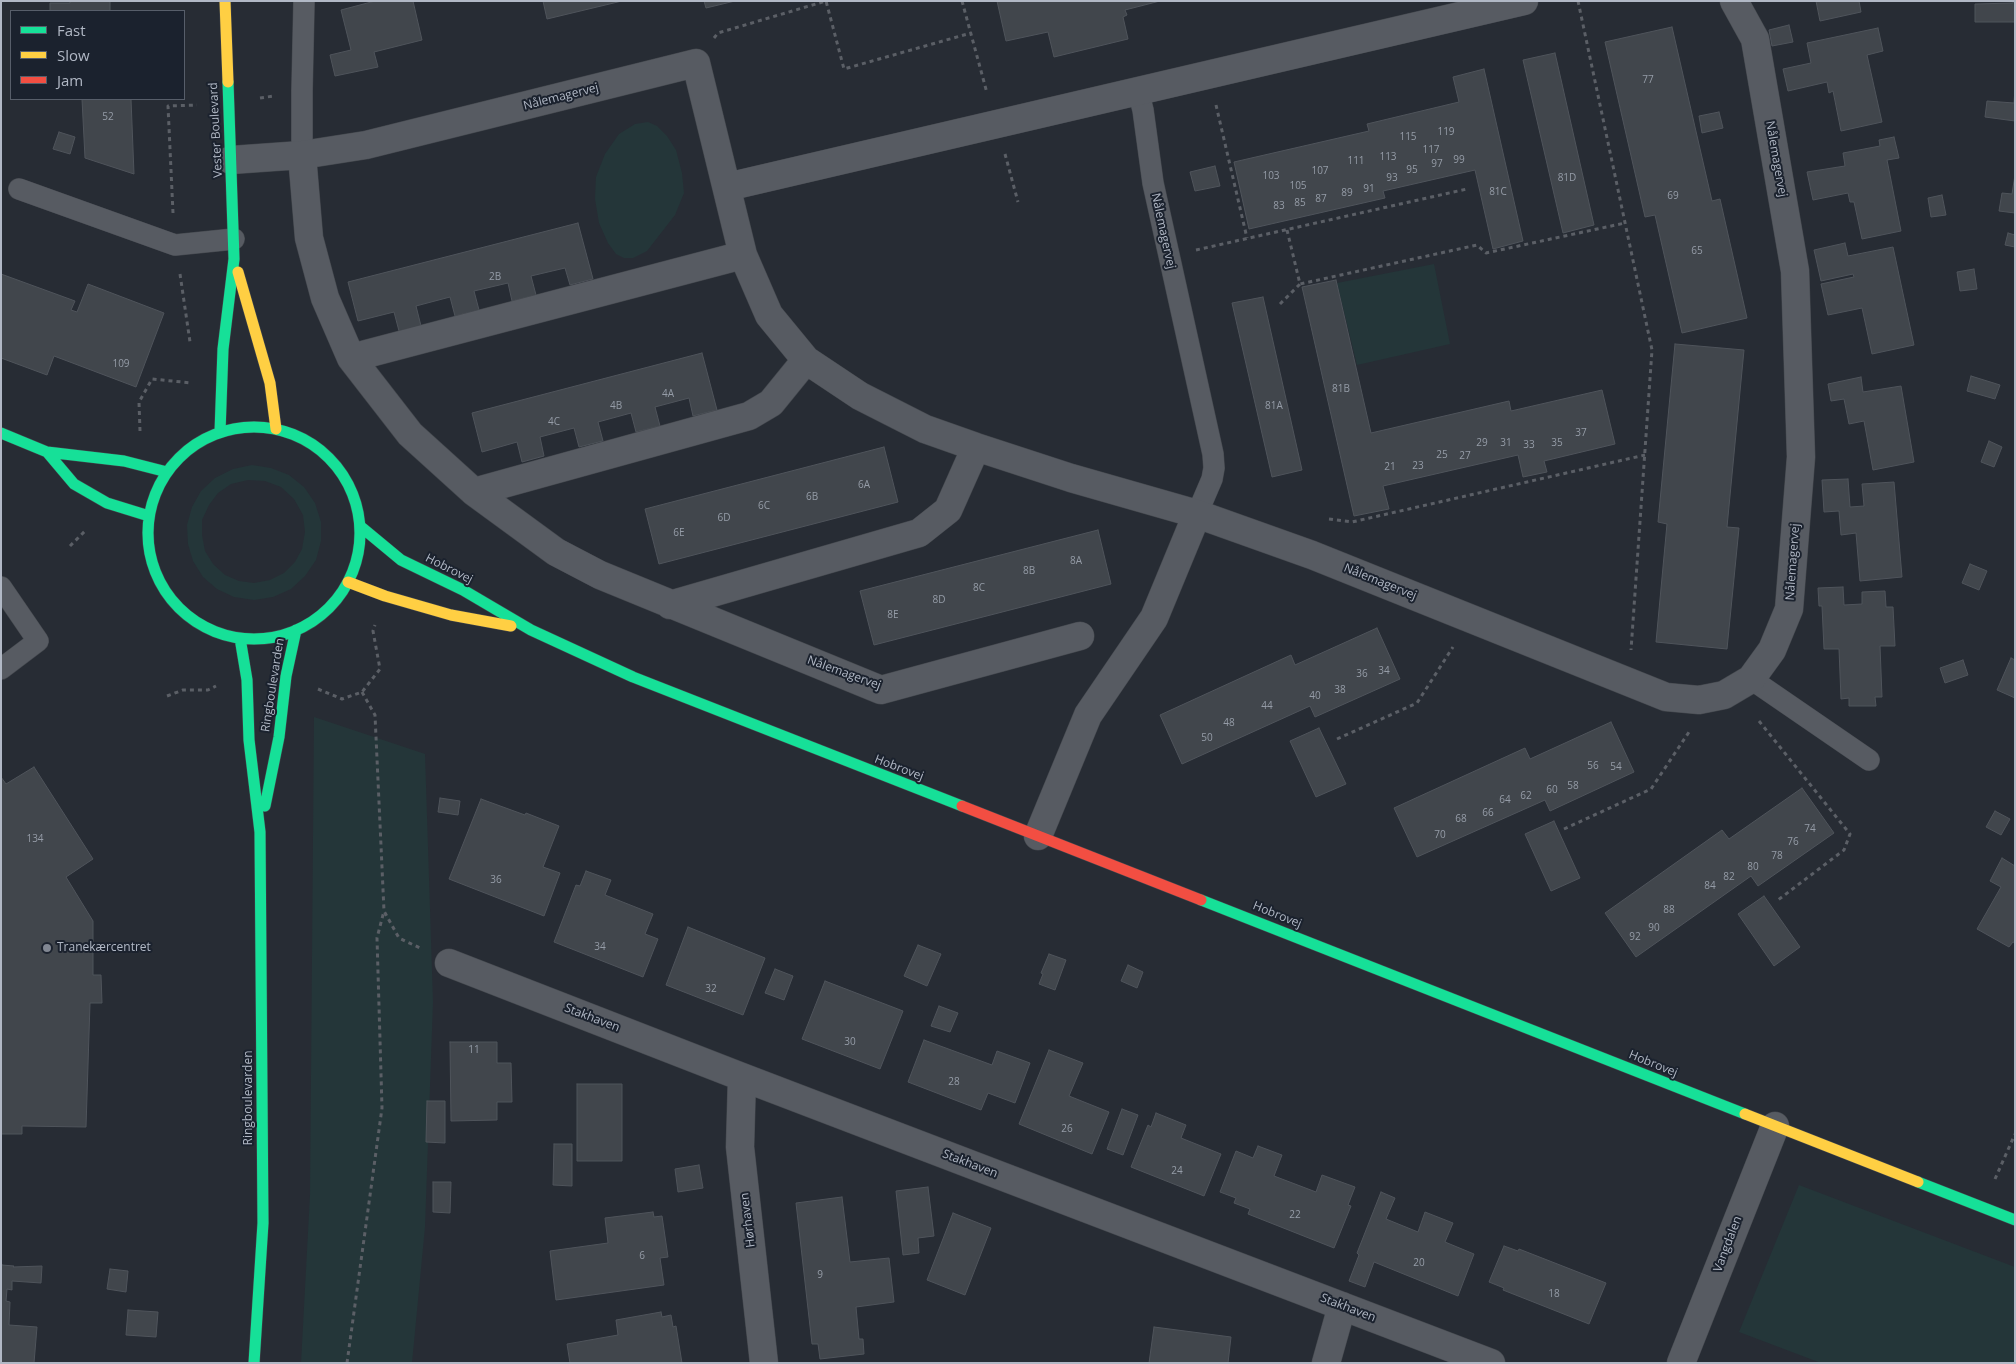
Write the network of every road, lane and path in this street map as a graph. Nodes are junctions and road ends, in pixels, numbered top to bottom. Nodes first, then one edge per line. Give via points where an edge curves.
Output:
1 (225, 1) edge
2 (304, 1) edge
3 (962, 1) edge
4 (1524, 1) edge
5 (1578, 1) edge
6 (1734, 1) edge
7 (971, 33) junction
8 (696, 63) junction
9 (1209, 75) junction
10 (302, 91) junction
11 (1138, 91) junction
12 (228, 104) junction
13 (996, 124) junction
14 (302, 155) junction
15 (231, 160) junction
16 (727, 187) junction
17 (19, 190) dead end
18 (1466, 190) dead end
19 (1018, 202) dead end
20 (1626, 223) junction
21 (1287, 230) junction
22 (1247, 238) junction
23 (175, 245) junction
24 (234, 249) junction
25 (743, 255) junction
26 (1168, 256) junction
27 (1300, 284) junction
28 (1280, 304) dead end
29 (191, 347) dead end
30 (352, 358) junction
31 (806, 360) junction
32 (276, 429) junction
33 (220, 432) junction
34 (1, 433) edge
35 (976, 447) junction
36 (47, 452) junction
37 (1645, 455) junction
38 (167, 472) junction
39 (474, 492) junction
40 (1197, 514) junction
41 (149, 516) junction
42 (1329, 519) dead end
43 (360, 526) junction
44 (348, 582) junction
45 (1, 587) edge
46 (384, 596) junction
47 (670, 605) junction
48 (1471, 619) junction
49 (296, 630) junction
50 (531, 630) junction
51 (1080, 636) dead end
52 (240, 638) junction
53 (1, 669) edge
54 (286, 676) junction
55 (247, 680) junction
56 (1629, 683) junction
57 (1742, 684) junction
58 (362, 692) junction
59 (167, 696) dead end
60 (1699, 700) junction
61 (1337, 739) dead end
62 (1869, 760) dead end
63 (1564, 829) dead end
64 (260, 832) junction
65 (1038, 836) junction
66 (1778, 900) dead end
67 (384, 911) junction
68 (449, 963) joint
69 (742, 1077) junction
70 (1775, 1126) junction
71 (2015, 1134) edge
72 (1982, 1208) junction
73 (2015, 1220) edge
74 (1342, 1306) junction
75 (254, 1363) edge
76 (347, 1363) edge
77 (764, 1363) edge
78 (1326, 1363) edge
79 (1491, 1363) edge
80 (1681, 1363) edge

1 - 12 main road, Vester Boulevard
2 - 10 lane, Nålemagervej
3 - 7 path
4 - 9 street
5 - 20 path
6 - 57 street, Nålemagervej via 1755,39 1795,270 1801,457 1790,610 1772,650
7 - 8 path via 844,68 826,1 718,33
7 - 13 path
8 - 14 street, Nålemagervej via 366,145
8 - 16 street, Nålemagervej
9 - 11 street
9 - 22 path
10 - 12 path
10 - 14 lane, Nålemagervej
11 - 13 street
11 - 26 lane, Nålemagervej
12 - 15 main road, Vester Boulevard
12 - 23 path via 168,106
13 - 16 street
13 - 19 path
14 - 15 street, Nålemagervej
14 - 30 street, Nålemagervej via 310,238 325,298
15 - 24 main road, Vester Boulevard
16 - 25 street, Nålemagervej
17 - 23 lane
18 - 21 path
20 - 27 path via 1486,253 1476,245
20 - 37 path via 1652,350
21 - 22 path
21 - 27 path
22 - 26 path
23 - 24 lane
23 - 29 path
24 - 32 main road, Vester Boulevard via 270,383
24 - 33 main road, Vester Boulevard via 223,349
25 - 30 street
25 - 31 street, Nålemagervej via 769,315
26 - 40 lane, Nålemagervej via 1213,454 1212,479
27 - 28 path
30 - 39 street, Nålemagervej via 410,434
31 - 35 street, Nålemagervej via 860,396 925,429
31 - 39 street via 771,403 749,416
32 - 33 main road via 248,427
32 - 43 main road via 302,438 325,454 343,475 355,500
33 - 38 main road via 182,455
34 - 36 main road
35 - 40 street, Nålemagervej
35 - 47 street via 948,510 919,533
36 - 38 main road via 124,461
36 - 41 main road via 74,484 107,503
37 - 42 path via 1352,522
37 - 56 path
38 - 41 main road
39 - 47 street, Nålemagervej via 556,552
40 - 48 street, Nålemagervej via 1312,555
40 - 65 street, Nålemagervej via 1154,618 1088,715
41 - 52 main road via 149,550 160,582 180,609 207,629
43 - 44 main road via 358,555
43 - 50 main road, Hobrovej via 401,560 463,590
44 - 46 main road, Hobrovej
44 - 49 main road via 327,610
45 - 53 lane via 38,640
46 - 50 main road, Hobrovej via 451,615
46 - 58 path via 373,631 380,669
47 - 51 street, Nålemagervej via 881,690
48 - 56 street, Nålemagervej
48 - 61 path via 1417,703
49 - 52 main road via 268,638
49 - 54 main road, Ringboulevarden
50 - 65 main road, Hobrovej via 633,677
52 - 55 main road, Ringboulevarden
54 - 58 path via 311,674 318,691 342,699
54 - 64 main road, Ringboulevarden
55 - 59 path via 221,683 208,690 183,690
55 - 64 main road, Ringboulevarden via 249,740
56 - 60 street, Nålemagervej via 1666,697
57 - 60 street, Nålemagervej via 1724,695
57 - 62 lane
57 - 66 path via 1850,834 1844,850
58 - 67 path via 375,715
60 - 63 path via 1690,730 1651,789
64 - 75 main road, Ringboulevarden via 263,1223
65 - 70 main road, Hobrovej
67 - 68 path via 399,938
67 - 76 path via 377,938 382,1108
68 - 69 street, Stakhaven
69 - 74 street, Stakhaven
69 - 77 street, Hørhaven via 740,1147
70 - 72 main road, Hobrovej
70 - 80 street, Vangdalen
71 - 72 path
72 - 73 main road, Hobrovej
74 - 78 street
74 - 79 street, Stakhaven

